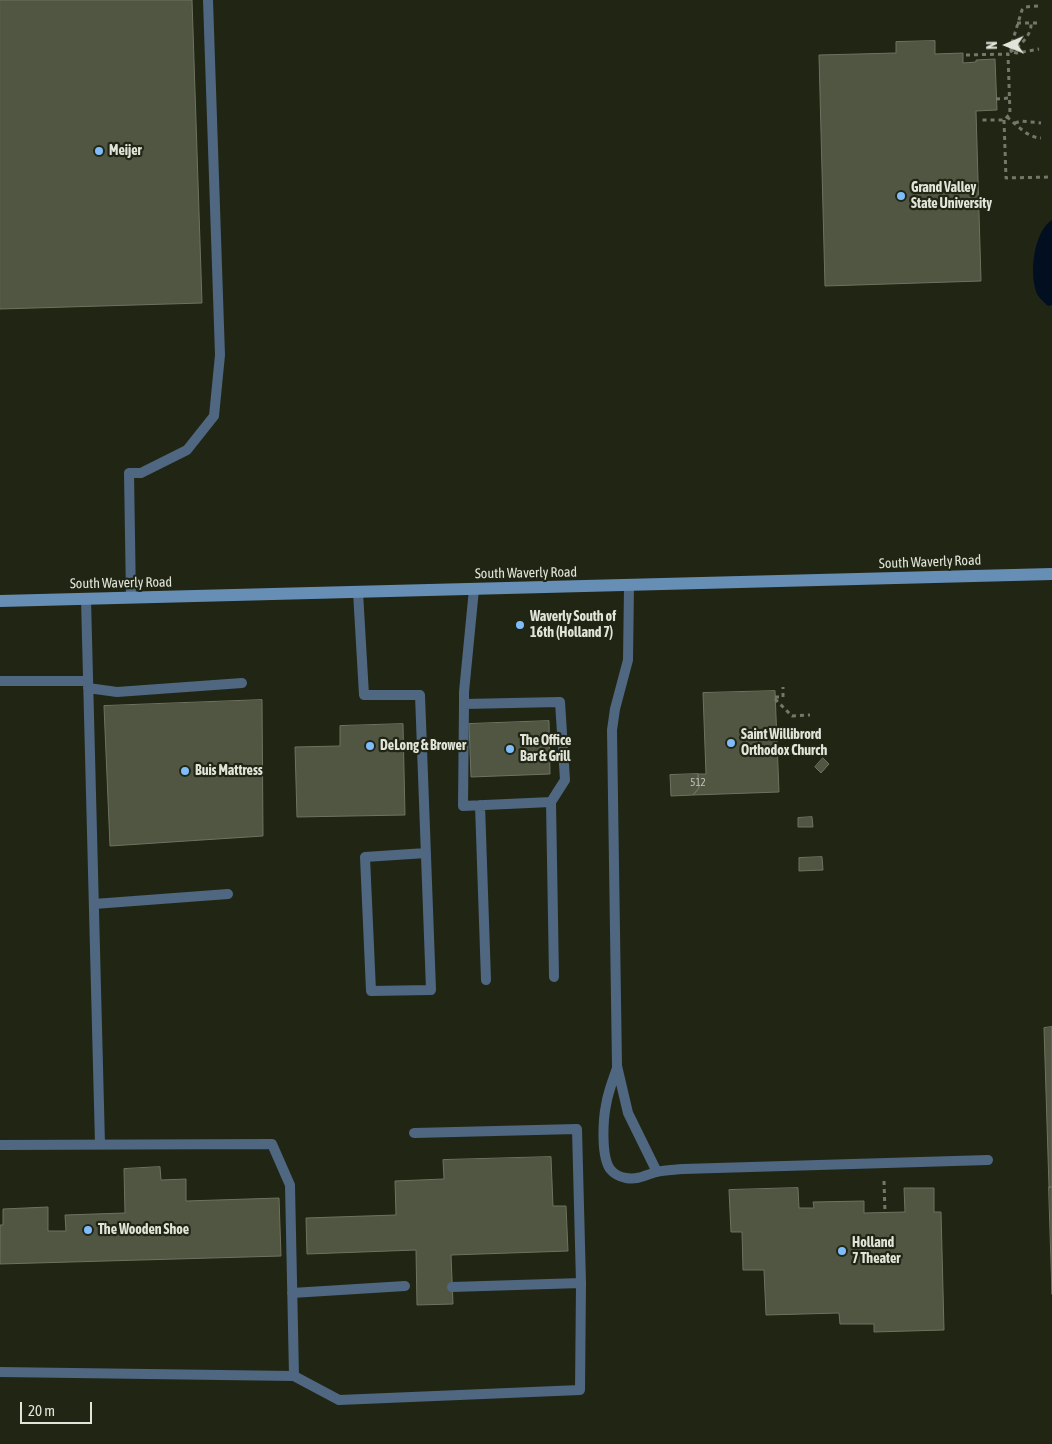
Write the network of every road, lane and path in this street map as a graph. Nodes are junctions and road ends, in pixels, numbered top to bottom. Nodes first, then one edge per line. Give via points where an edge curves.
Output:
1 (208, 0) edge
2 (1038, 6) dead end
3 (1016, 23) junction
4 (1032, 23) junction
5 (1038, 23) dead end
6 (1039, 50) dead end
7 (1010, 53) junction
8 (966, 55) dead end
9 (996, 98) dead end
10 (1009, 98) junction
11 (1006, 118) junction
12 (980, 120) dead end
13 (1015, 123) junction
14 (1040, 123) dead end
15 (1041, 138) dead end
16 (1052, 177) edge
17 (1052, 574) edge
18 (629, 586) junction
19 (474, 589) junction
20 (358, 592) junction
21 (131, 598) junction
22 (86, 599) junction
23 (0, 601) edge
24 (0, 681) edge
25 (242, 683) dead end
26 (88, 684) junction
27 (783, 687) dead end
28 (464, 704) junction
29 (810, 715) dead end
30 (551, 802) junction
31 (480, 805) junction
32 (426, 853) junction
33 (228, 894) dead end
34 (94, 904) junction
35 (554, 977) dead end
36 (486, 980) dead end
37 (618, 1066) junction
38 (414, 1133) dead end
39 (100, 1144) junction
40 (0, 1145) edge
41 (988, 1160) dead end
42 (657, 1172) junction
43 (884, 1180) dead end
44 (884, 1213) dead end
45 (581, 1283) junction
46 (405, 1286) dead end
47 (452, 1287) dead end
48 (292, 1292) junction
49 (0, 1372) edge
50 (294, 1376) junction

1 - 21 lane via 220,355 214,416 187,450 141,473 129,473
2 - 3 path via 1025,7
3 - 4 path
3 - 7 path
4 - 5 path
4 - 7 path via 1032,30
6 - 7 path
7 - 8 path
7 - 10 path
9 - 10 path
10 - 11 path via 1010,114
11 - 12 path
11 - 13 path
11 - 16 path via 1006,178
13 - 14 path
13 - 15 path
17 - 18 main road, South Waverly Road
18 - 19 main road, South Waverly Road
18 - 37 lane via 628,660 611,737
19 - 20 main road, South Waverly Road
19 - 28 lane
20 - 21 main road, South Waverly Road
20 - 32 lane via 364,695 420,695
21 - 22 main road, South Waverly Road
22 - 23 main road, South Waverly Road
22 - 26 lane
24 - 26 lane
25 - 26 lane via 117,692
26 - 34 lane
27 - 29 path via 783,697 775,698 792,716
28 - 30 lane via 560,702 565,780
28 - 31 lane via 463,806
30 - 31 lane
30 - 35 lane
31 - 36 lane
32 - 32 lane via 431,990 371,991 366,857
33 - 34 lane
34 - 39 lane
37 - 42 lane via 628,1113
37 - 42 lane via 604,1117 607,1162 611,1171 627,1178 640,1178
38 - 45 lane via 577,1129
39 - 40 lane
39 - 48 lane via 272,1144 290,1185
41 - 42 lane
43 - 44 path
45 - 47 lane
45 - 50 lane via 580,1390 339,1400
46 - 48 lane
48 - 50 lane
49 - 50 lane

